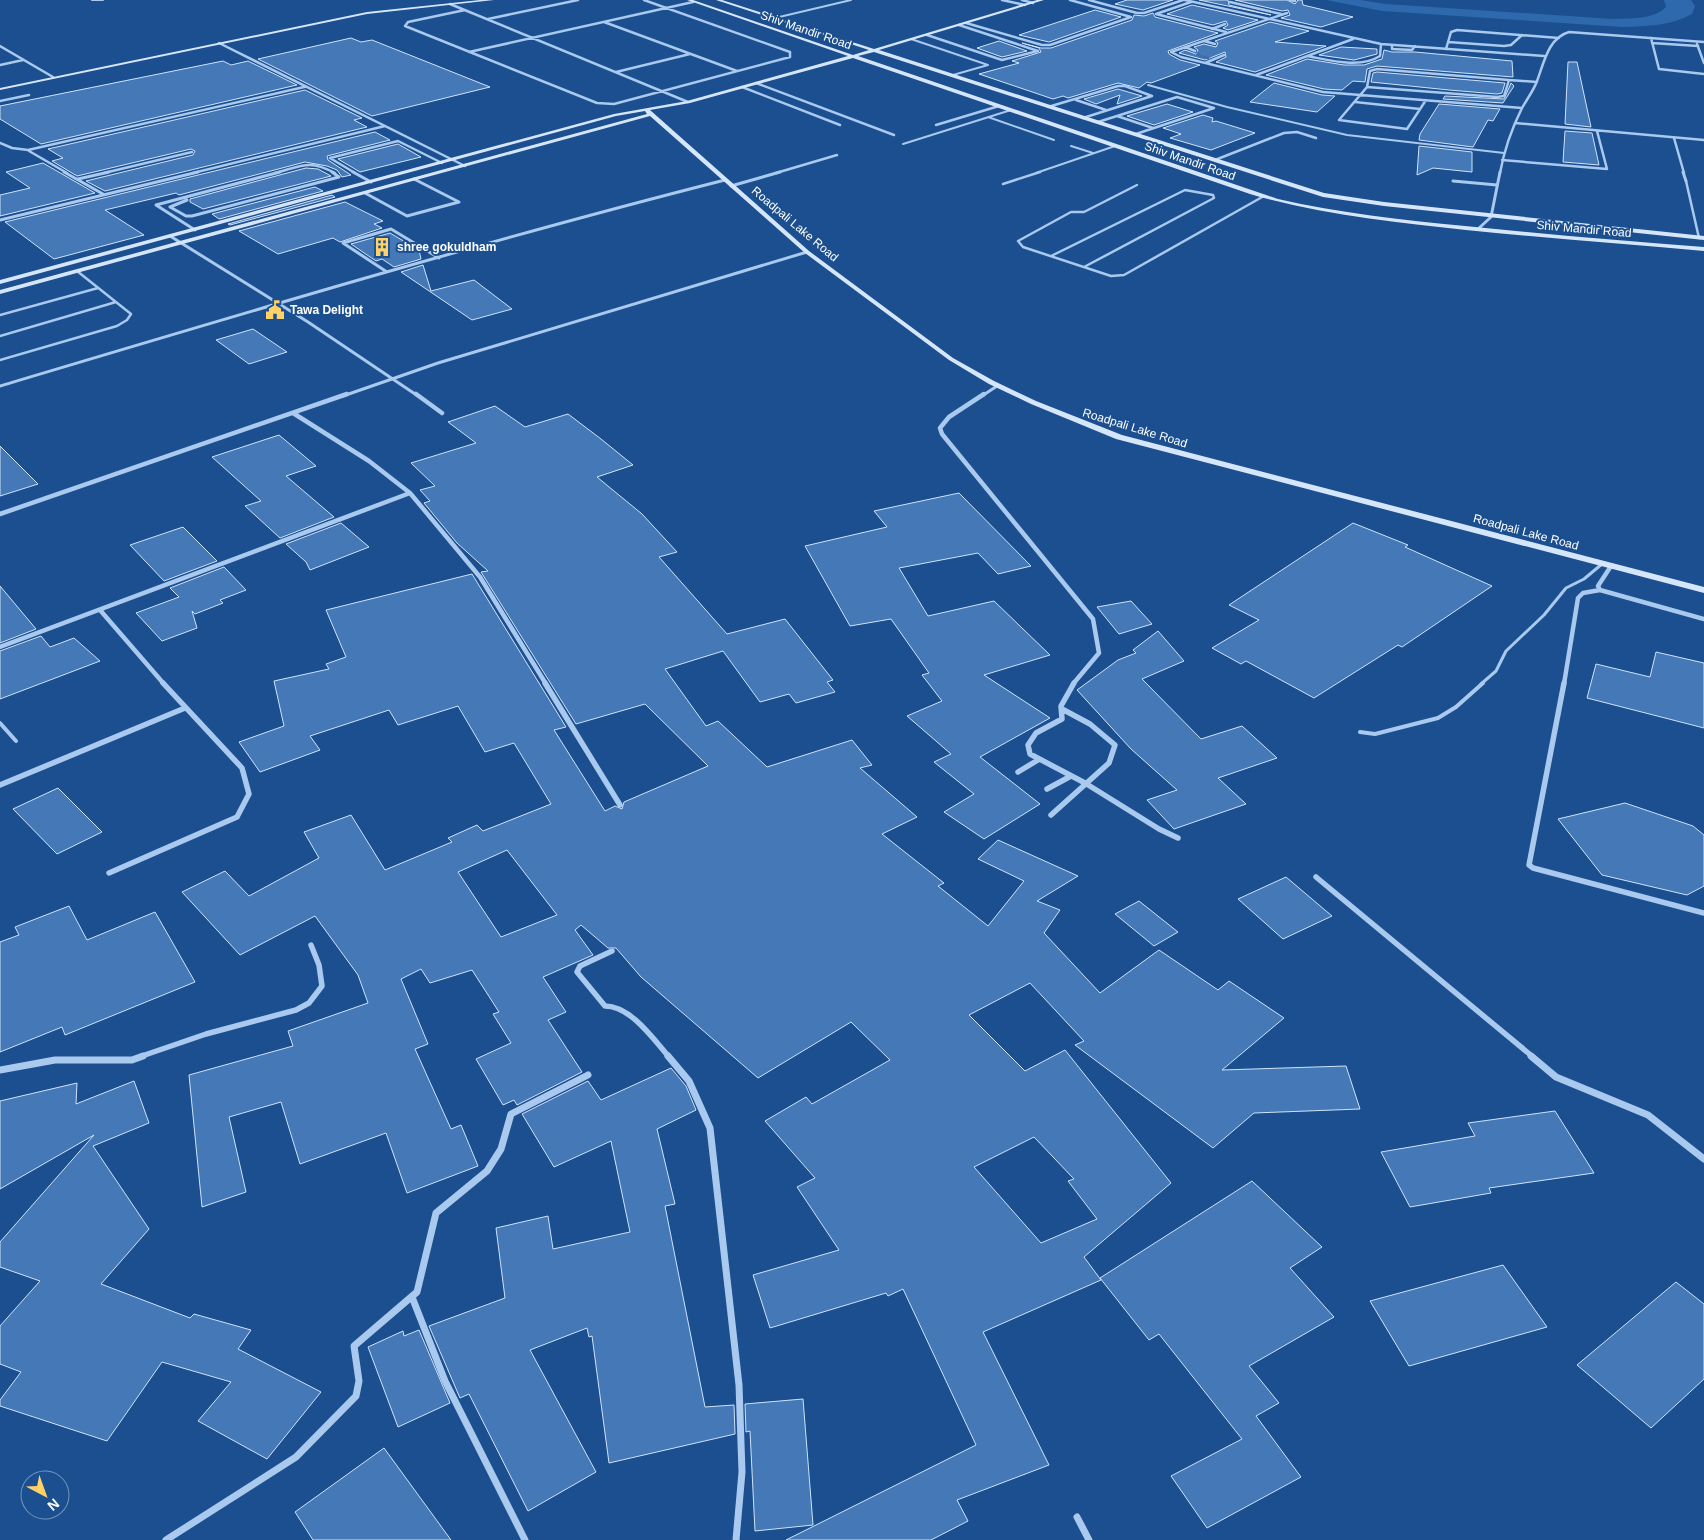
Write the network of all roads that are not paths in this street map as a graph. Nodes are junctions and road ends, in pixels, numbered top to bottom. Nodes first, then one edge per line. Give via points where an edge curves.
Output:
1 (92, 0) edge
2 (103, 0) edge
3 (492, 0) edge
4 (578, 0) edge
5 (644, 0) edge
6 (718, 0) edge
7 (851, 0) edge
8 (1004, 0) edge
9 (1042, 0) edge
10 (1070, 0) edge
11 (1089, 0) edge
12 (1184, 0) edge
13 (1236, 0) edge
14 (1290, 0) edge
15 (691, 1) edge
16 (1295, 1) dead end
17 (1191, 2) junction
18 (1230, 2) junction
19 (1024, 3) edge
20 (450, 4) junction
21 (1215, 7) junction
22 (666, 8) junction
23 (464, 10) junction
24 (1287, 13) dead end
25 (1282, 14) junction
26 (775, 18) junction
27 (487, 19) junction
28 (1266, 19) junction
29 (603, 22) junction
30 (966, 23) junction
31 (1225, 24) dead end
32 (959, 25) junction
33 (1212, 29) junction
34 (1226, 32) junction
35 (927, 35) junction
36 (1522, 35) junction
37 (531, 38) junction
38 (1559, 38) junction
39 (1650, 38) junction
40 (1354, 39) junction
41 (911, 40) junction
42 (1202, 41) junction
43 (1448, 42) junction
44 (1696, 42) junction
45 (1704, 42) edge
46 (219, 43) junction
47 (1652, 43) junction
48 (1215, 44) dead end
49 (1381, 44) junction
50 (0, 46) edge
51 (1698, 46) junction
52 (1184, 47) junction
53 (1446, 49) junction
54 (876, 50) junction
55 (1195, 50) tunnel mouth
56 (469, 52) junction
57 (690, 54) junction
58 (1224, 55) dead end
59 (1306, 56) junction
60 (1331, 56) dead end
61 (1544, 56) junction
62 (853, 57) junction
63 (1322, 59) junction
64 (24, 60) junction
65 (1205, 63) junction
66 (1704, 63) edge
67 (0, 65) edge
68 (737, 71) junction
69 (616, 72) junction
70 (1704, 74) edge
71 (953, 75) junction
72 (1254, 75) junction
73 (53, 77) junction
74 (1509, 80) junction
75 (1537, 82) junction
76 (756, 83) junction
77 (1148, 85) dead end
78 (304, 87) junction
79 (742, 87) junction
80 (1367, 87) junction
81 (0, 89) edge
82 (662, 91) junction
83 (29, 95) dead end
84 (1362, 95) junction
85 (1075, 100) junction
86 (1426, 100) junction
87 (0, 101) edge
88 (688, 102) junction
89 (1355, 102) junction
90 (999, 106) junction
91 (1048, 107) junction
92 (1522, 108) junction
93 (1420, 109) junction
94 (1011, 110) junction
95 (1107, 110) junction
96 (648, 112) junction
97 (1117, 116) junction
98 (988, 117) junction
99 (1083, 118) junction
100 (1098, 122) junction
101 (1515, 123) junction
102 (840, 125) dead end
103 (936, 125) dead end
104 (385, 126) junction
105 (1154, 128) junction
106 (1597, 131) junction
107 (1136, 134) junction
108 (894, 135) dead end
109 (1316, 138) dead end
110 (1674, 138) junction
111 (1054, 140) dead end
112 (1704, 140) edge
113 (0, 143) edge
114 (903, 144) dead end
115 (1071, 146) dead end
116 (1115, 146) junction
117 (28, 150) junction
118 (192, 152) dead end
119 (1504, 152) junction
120 (1093, 153) junction
121 (837, 155) dead end
122 (453, 160) junction
123 (1215, 160) junction
124 (1502, 160) junction
125 (442, 163) junction
126 (464, 166) junction
127 (78, 179) junction
128 (414, 179) junction
129 (1453, 181) dead end
130 (1686, 181) joint
131 (371, 182) junction
132 (728, 183) junction
133 (1003, 184) dead end
134 (1137, 185) dead end
135 (1497, 186) junction
136 (365, 193) junction
137 (103, 194) junction
138 (1264, 196) junction
139 (187, 200) dead end
140 (1491, 217) junction
141 (0, 220) edge
142 (1478, 229) junction
143 (195, 230) junction
144 (170, 236) junction
145 (1701, 238) edge
146 (181, 243) junction
147 (1704, 249) edge
148 (807, 252) junction
149 (1051, 256) junction
150 (439, 258) junction
151 (1084, 267) junction
152 (77, 271) junction
153 (387, 272) junction
154 (0, 275) edge
155 (3, 281) edge
156 (16, 288) junction
157 (98, 288) junction
158 (0, 292) edge
159 (116, 302) junction
160 (279, 302) junction
161 (0, 315) edge
162 (0, 336) edge
163 (0, 360) edge
164 (395, 378) junction
165 (0, 386) edge
166 (997, 386) junction
167 (293, 413) junction
168 (442, 414) dead end
169 (410, 493) junction
170 (0, 514) edge
171 (1602, 564) junction
172 (1611, 566) junction
173 (1600, 590) junction
174 (1704, 590) edge
175 (100, 610) junction
176 (1704, 619) edge
177 (0, 647) edge
178 (185, 708) junction
179 (1062, 709) junction
180 (0, 723) edge
181 (1360, 732) dead end
182 (16, 741) dead end
183 (1038, 760) junction
184 (1018, 772) dead end
185 (1071, 776) junction
186 (1086, 783) junction
187 (0, 785) edge
188 (1048, 789) dead end
189 (620, 805) dead end
190 (1050, 815) dead end
191 (1178, 838) dead end
192 (109, 873) dead end
193 (1316, 877) dead end
194 (1704, 913) edge
195 (311, 945) dead end
196 (612, 951) dead end
197 (0, 1070) edge
198 (588, 1074) dead end
199 (1704, 1160) edge
200 (412, 1297) junction
201 (1077, 1517) dead end
202 (166, 1540) edge
203 (525, 1540) edge
204 (736, 1540) edge
205 (1089, 1540) edge

1 - 2 lane
3 - 20 street
4 - 27 street
5 - 22 street
6 - 26 street, Shiv Mandir Road
7 - 26 lane
8 - 19 street
9 - 19 street
10 - 30 street via 1131,17 1050,45
11 - 12 street via 1137,13
12 - 17 street
13 - 18 street
14 - 16 street
15 - 22 street
15 - 62 street, Shiv Mandir Road
17 - 21 street
17 - 33 street via 1156,14
18 - 21 street
18 - 25 street
19 - 30 street
20 - 23 street
20 - 46 street via 367,13
21 - 28 street
22 - 29 street
22 - 68 street via 790,52 790,57
23 - 27 street
23 - 56 street via 408,22 405,26
24 - 25 street
25 - 28 street
26 - 54 street, Shiv Mandir Road
27 - 37 street
28 - 34 street
28 - 40 street
29 - 37 street
29 - 57 street
30 - 32 street
31 - 33 street
32 - 35 street
32 - 35 street via 1038,51 1002,60
33 - 34 street
34 - 42 street
35 - 41 street
36 - 38 street
36 - 43 street via 1511,45 1504,46
36 - 43 street via 1458,30 1451,32
37 - 56 street
37 - 69 street
38 - 39 street via 1569,32
38 - 61 street
39 - 44 street
39 - 47 street
40 - 49 street
40 - 59 street
41 - 54 street
41 - 71 lane via 988,65
42 - 48 street
42 - 52 street
43 - 53 street
44 - 45 street
44 - 51 street
46 - 73 street
46 - 78 street
47 - 51 street
47 - 70 street via 1659,69
49 - 53 street via 1392,44 1392,49 1412,50 1415,46
49 - 63 street via 1380,56 1374,60
50 - 64 street
51 - 66 street
52 - 55 street
52 - 65 street via 1171,52
53 - 61 street
54 - 62 street
54 - 71 street, Shiv Mandir Road
56 - 82 street via 597,103 614,104
57 - 68 street
57 - 69 street
58 - 65 street
59 - 63 street
59 - 72 street
60 - 63 street
61 - 75 street
62 - 76 street
62 - 90 street, Shiv Mandir Road
64 - 67 street
64 - 73 street
65 - 72 street
68 - 82 street
69 - 82 street
71 - 91 street, Shiv Mandir Road
72 - 84 street via 1304,88
73 - 81 street
74 - 75 street
74 - 80 street via 1504,96 1497,97
74 - 80 street via 1377,69 1370,70
75 - 92 street
76 - 79 street
76 - 108 street
77 - 119 lane via 1347,135
78 - 104 street
78 - 117 street
79 - 88 street
79 - 102 street
80 - 84 street
82 - 88 street
83 - 87 street
84 - 86 street
84 - 89 street
85 - 91 street
85 - 95 street
85 - 95 street via 1118,86 1152,96
86 - 92 street
86 - 93 street
88 - 96 street
89 - 93 street
89 - 93 street via 1339,120 1401,130 1407,129
90 - 94 street, Shiv Mandir Road
90 - 103 street
91 - 99 street, Shiv Mandir Road
92 - 101 street
94 - 98 lane
94 - 116 street, Shiv Mandir Road
95 - 99 street
96 - 122 street via 616,115
96 - 126 street
96 - 132 street, Roadpali Lake Road
97 - 100 street
97 - 105 street
97 - 105 street via 1177,97 1214,108
98 - 111 lane
98 - 114 lane
99 - 100 street, Shiv Mandir Road
100 - 107 street, Shiv Mandir Road
101 - 106 street
101 - 119 street
104 - 122 street
104 - 137 street
105 - 107 street
106 - 110 street
106 - 124 street via 1607,169
107 - 123 street, Shiv Mandir Road
109 - 123 street via 1296,132 1284,133
110 - 112 street
110 - 130 street
113 - 117 street
115 - 120 lane
116 - 120 lane
116 - 138 street, Shiv Mandir Road
117 - 127 street
118 - 127 street
119 - 124 street
120 - 133 lane
121 - 132 street
122 - 125 street
122 - 126 street
123 - 140 street, Shiv Mandir Road via 1340,199
124 - 135 street
125 - 131 street
125 - 131 street via 398,141 330,158
126 - 128 street
127 - 137 street
128 - 136 street
128 - 136 street via 459,202 407,216
129 - 135 street
130 - 145 lane
131 - 143 street
132 - 148 street, Roadpali Lake Road
132 - 150 street
134 - 149 lane via 1084,212 1071,212 1018,241 1023,247
135 - 140 street
136 - 146 street
137 - 141 street
138 - 142 street, Shiv Mandir Road via 1345,216
138 - 151 lane via 1124,275 1111,276
139 - 143 street via 170,207 192,216 339,175 318,164 310,164 156,205
140 - 142 street
140 - 145 street, Shiv Mandir Road
142 - 147 street, Shiv Mandir Road
143 - 144 street
144 - 146 street
144 - 155 street
146 - 152 street
146 - 160 street
148 - 164 street
148 - 166 street, Roadpali Lake Road via 951,359
149 - 151 lane
149 - 151 lane via 1184,190 1214,195 1214,198
150 - 153 street
150 - 153 street via 391,229 343,243
152 - 156 street
152 - 157 lane
153 - 160 street
154 - 155 street
155 - 156 street
156 - 158 street
157 - 159 lane
157 - 161 lane
159 - 162 lane
159 - 163 lane via 131,314 117,326
160 - 164 street
160 - 165 street
164 - 167 street
164 - 168 street
166 - 171 street, Roadpali Lake Road via 1065,418 1119,437
166 - 179 street via 946,418 940,428 1094,618 1099,653 1074,684
167 - 169 street via 369,461
167 - 170 street
169 - 175 street
169 - 189 street via 480,576
171 - 172 street, Roadpali Lake Road
171 - 181 lane via 1566,588 1544,615 1506,651 1496,671 1456,707 1438,718 1375,734
172 - 173 street via 1598,586
172 - 174 street, Roadpali Lake Road
173 - 176 street
173 - 194 street via 1583,593 1578,598 1529,865
175 - 177 street
175 - 178 street
178 - 187 street
178 - 192 street via 242,768 248,794 237,817
179 - 183 street via 1062,719 1036,732 1028,744 1030,754
179 - 186 street via 1087,721 1115,745 1109,763
180 - 182 lane
183 - 184 street
183 - 185 street
185 - 186 street
185 - 188 street
186 - 190 street
186 - 191 street
193 - 199 street via 1556,1076 1648,1115
195 - 197 street via 319,965 322,986 309,1003 296,1010 206,1034 132,1060 55,1060
196 - 204 street via 580,966 577,972 605,1006 627,1014 649,1034 689,1081 710,1128 739,1385 742,1472
198 - 200 street via 511,1114 501,1149 487,1171 436,1213 417,1292
200 - 202 street via 354,1346 360,1381 356,1396 296,1457
200 - 203 street via 445,1381
201 - 205 street

